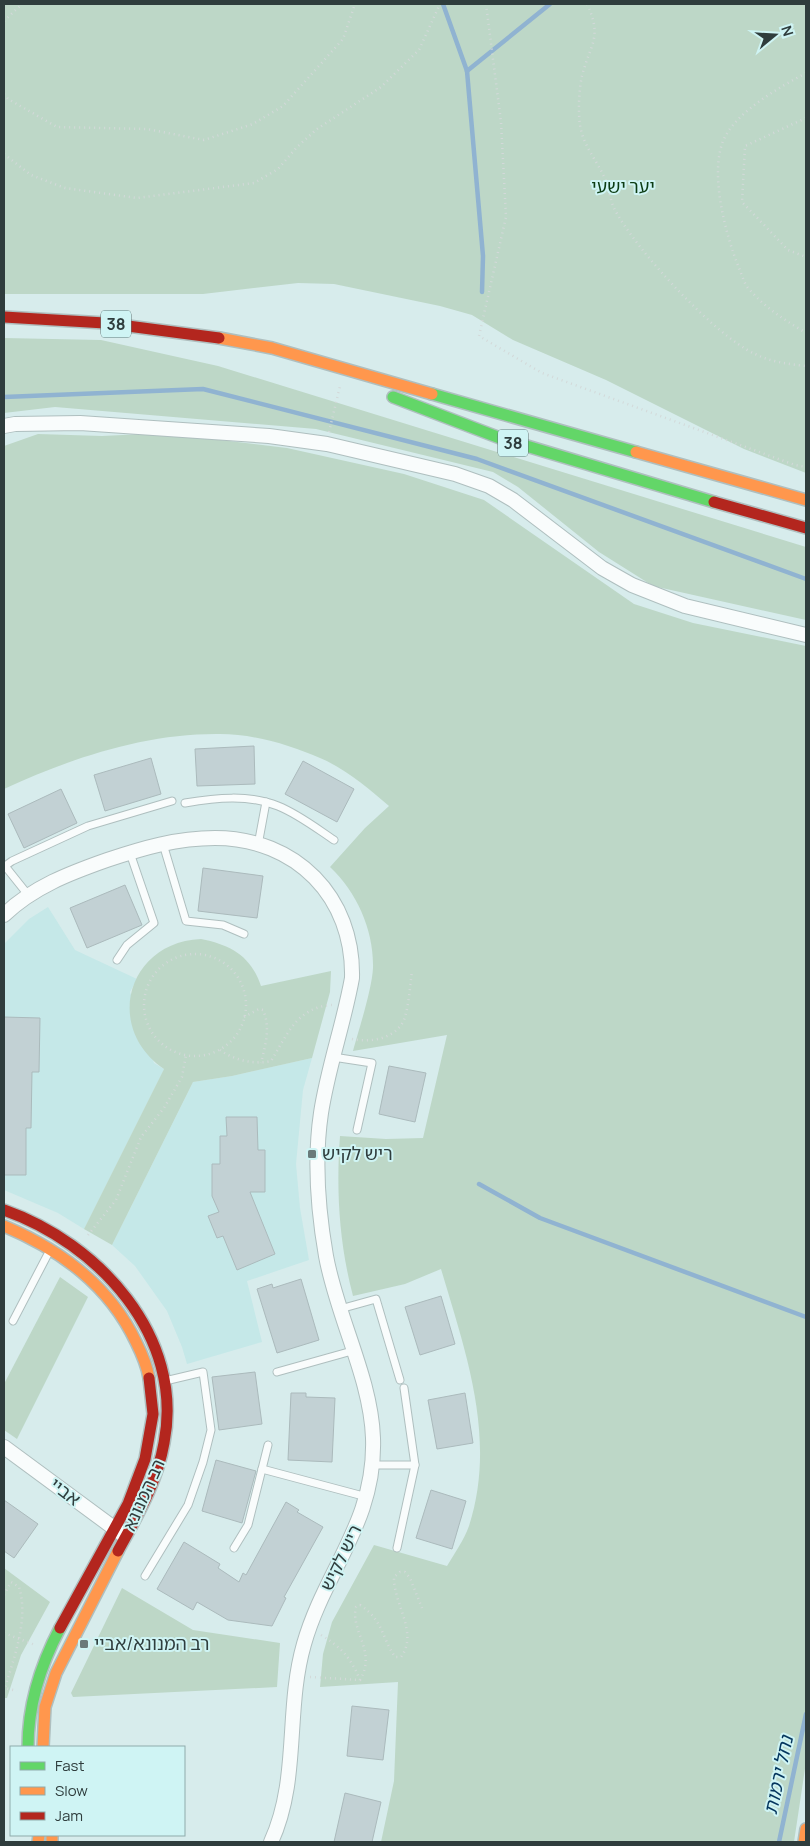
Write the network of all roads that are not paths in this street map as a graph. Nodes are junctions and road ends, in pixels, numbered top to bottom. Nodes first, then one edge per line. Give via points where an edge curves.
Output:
1 (4, 317) edge
2 (227, 338) junction
3 (4, 426) edge
4 (806, 500) edge
5 (806, 528) edge
6 (806, 635) edge
7 (172, 801) dead end
8 (266, 802) junction
9 (185, 803) dead end
10 (334, 840) dead end
11 (162, 844) junction
12 (258, 845) junction
13 (130, 853) junction
14 (29, 896) junction
15 (4, 915) edge
16 (244, 934) dead end
17 (117, 960) dead end
18 (333, 1057) junction
19 (357, 1130) dead end
20 (4, 1210) edge
21 (4, 1226) edge
22 (51, 1248) junction
23 (340, 1309) junction
24 (13, 1321) dead end
25 (352, 1351) junction
26 (277, 1372) dead end
27 (400, 1380) dead end
28 (164, 1381) junction
29 (404, 1388) dead end
30 (268, 1445) dead end
31 (4, 1447) edge
32 (373, 1465) junction
33 (415, 1465) junction
34 (262, 1469) junction
35 (366, 1497) junction
36 (121, 1533) junction
37 (234, 1548) dead end
38 (397, 1548) dead end
39 (145, 1576) dead end
40 (28, 1746) edge
41 (43, 1746) edge
42 (806, 1829) edge
43 (272, 1842) edge
44 (804, 1842) edge

1 - 2 main road, 38 via 60,318
2 - 4 main road, 38
2 - 5 main road, 38 via 500,438
3 - 6 street via 80,423 235,433 327,444 455,474 489,486 513,500 602,568 632,585 685,606
7 - 14 lane via 88,826 12,861 5,866
8 - 9 lane via 230,798
8 - 10 lane via 292,813
8 - 12 lane
11 - 12 street, ריש לקיש via 216,838
11 - 13 street, ריש לקיש
11 - 16 lane via 186,920 223,925
12 - 18 street, ריש לקיש via 280,852 317,879 340,910 352,958 352,978
13 - 14 street, ריש לקיש via 59,878
13 - 17 lane via 154,923 127,945
14 - 15 street, ריש לקיש
18 - 19 lane via 372,1063
18 - 23 street, ריש לקיש via 321,1112 318,1164 322,1233
20 - 28 main road, רב המנונא via 51,1230 104,1269 131,1302 151,1338
21 - 22 main road, רב המנונא
22 - 24 lane
22 - 36 main road, רב המנונא via 79,1268 116,1305 146,1364 152,1414 147,1457
23 - 25 street, ריש לקיש
23 - 27 lane via 376,1299
25 - 26 lane
25 - 32 street, ריש לקיש via 369,1407
28 - 36 main road, רב המנונא via 167,1425 160,1464 154,1481
28 - 39 lane via 203,1372 212,1430 194,1492
29 - 33 lane
30 - 34 lane
31 - 36 street, אביי
32 - 33 lane
32 - 35 street, ריש לקיש
33 - 38 lane
34 - 35 lane
34 - 37 lane via 248,1525
35 - 43 street, ריש לקיש via 350,1543 309,1628 296,1677 286,1802
36 - 40 main road, רב המנונא via 50,1650 34,1693 28,1723
36 - 41 main road, רב המנונא via 56,1673 46,1706
42 - 44 main road

